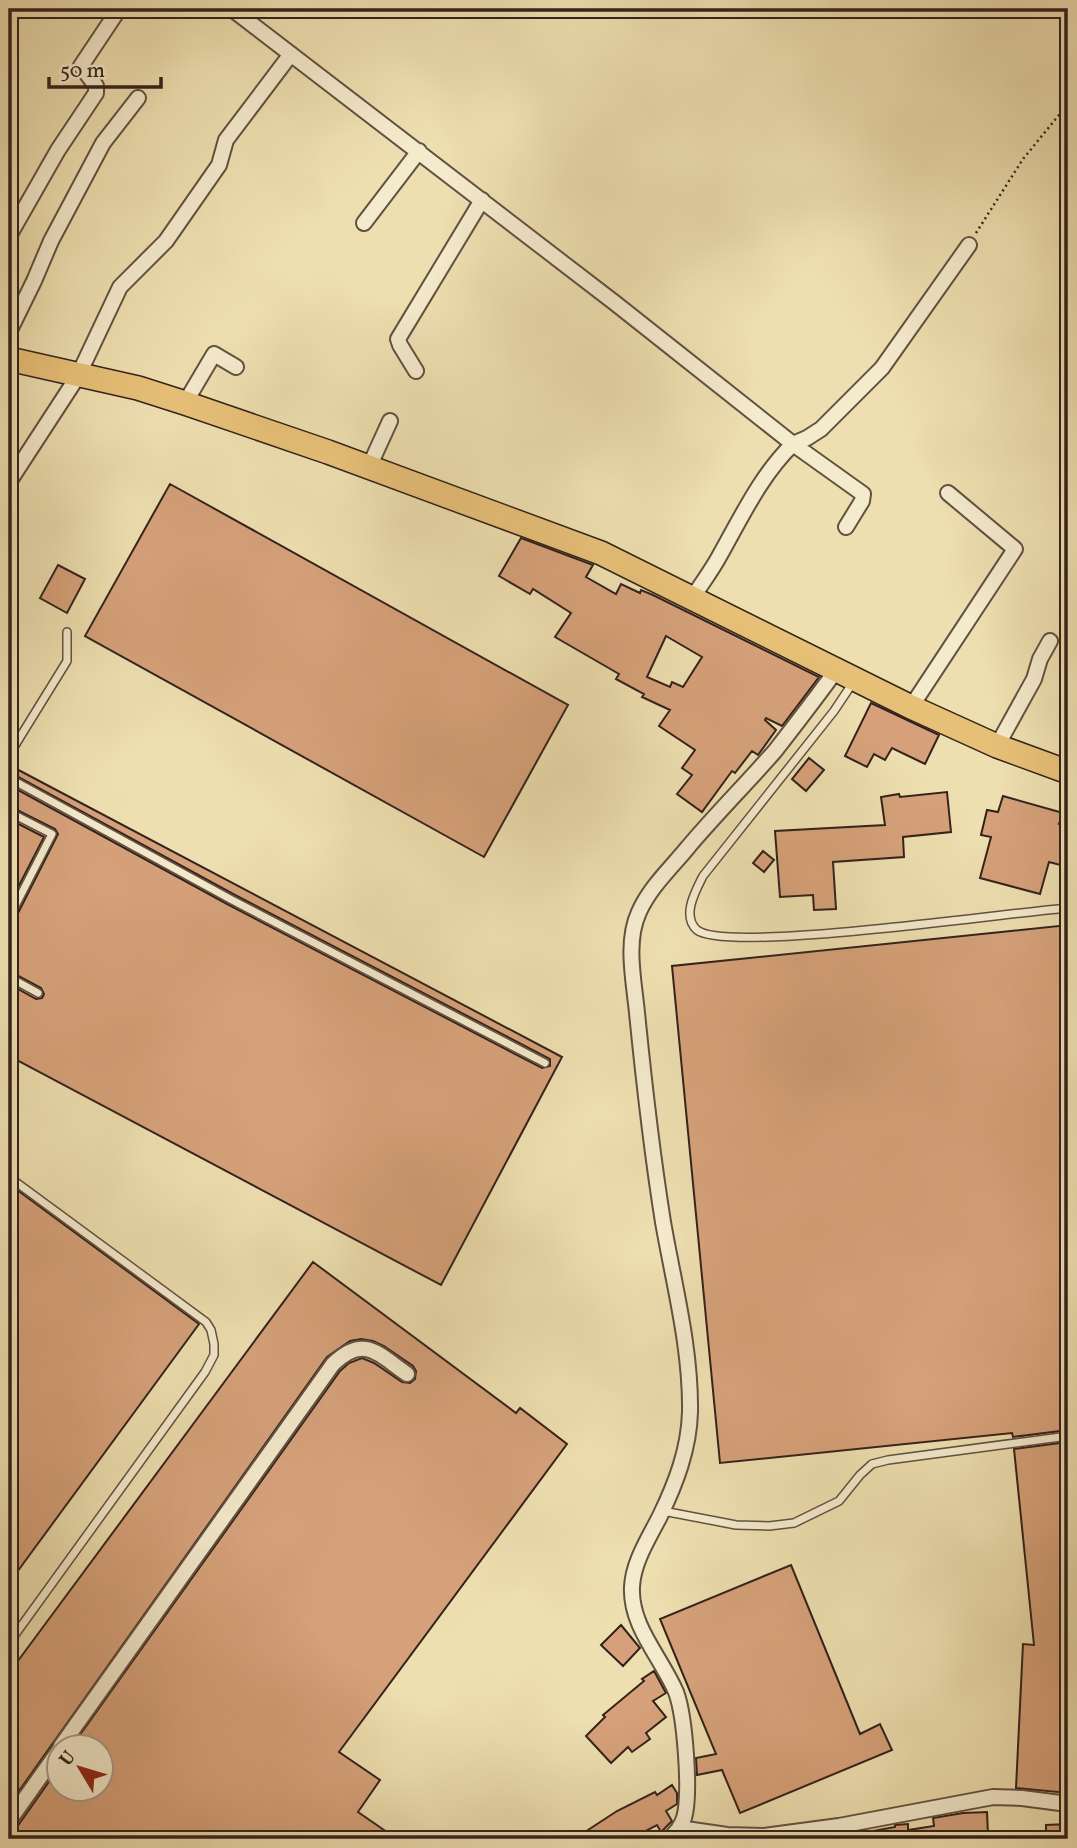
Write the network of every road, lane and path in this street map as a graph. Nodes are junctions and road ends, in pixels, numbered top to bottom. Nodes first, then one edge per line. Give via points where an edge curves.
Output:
1 (120, 9) edge
2 (232, 9) edge
3 (291, 54) junction
4 (138, 98) dead end
5 (1068, 104) edge
6 (419, 151) junction
7 (482, 200) junction
8 (363, 223) dead end
9 (9, 236) edge
10 (969, 245) joint
11 (9, 332) edge
12 (9, 359) edge
13 (236, 367) dead end
14 (416, 371) dead end
15 (78, 376) junction
16 (186, 403) junction
17 (390, 421) dead end
18 (793, 444) junction
19 (369, 467) junction
20 (9, 482) edge
21 (948, 493) dead end
22 (846, 527) dead end
23 (693, 597) junction
24 (67, 632) dead end
25 (1050, 641) dead end
26 (846, 673) junction
27 (911, 707) junction
28 (997, 746) junction
29 (9, 755) edge
30 (1067, 770) edge
31 (9, 778) edge
32 (9, 812) edge
33 (1068, 908) edge
34 (9, 918) edge
35 (9, 977) edge
36 (38, 993) dead end
37 (545, 1063) dead end
38 (9, 1177) edge
39 (407, 1374) dead end
40 (1068, 1436) edge
41 (662, 1511) junction
42 (9, 1643) edge
43 (71, 1732) edge
44 (46, 1768) edge
45 (1068, 1804) edge
46 (9, 1821) edge
47 (674, 1834) edge

1 - 9 street via 80,66 96,86 96,93
2 - 3 street
3 - 6 street
3 - 15 street via 226,140 219,164 166,241 120,287
4 - 11 street via 98,153
5 - 10 path via 1023,159
6 - 7 street
6 - 8 street
7 - 14 street via 398,339
7 - 18 street
10 - 18 street via 882,368 821,429
12 - 15 main road
13 - 16 street via 214,354
15 - 16 main road
15 - 20 street
16 - 19 main road
17 - 19 street
18 - 22 street via 863,494
18 - 23 street via 751,499
19 - 23 main road via 601,553
21 - 27 street via 1013,546 1014,552
23 - 26 main road
24 - 29 lane via 67,661
25 - 28 street
26 - 27 main road
26 - 33 lane via 834,711 704,876 691,907 695,928 716,937 772,936
26 - 41 street via 708,824 651,893 633,930 651,1136 690,1385 683,1460
27 - 28 main road
28 - 30 main road
31 - 37 lane
32 - 34 lane via 52,834
35 - 36 lane
38 - 42 lane via 206,1322 214,1355 183,1405
39 - 43 street via 364,1348 345,1352 333,1364
40 - 41 lane via 872,1464 839,1501 794,1523 736,1525
41 - 47 street via 635,1570 633,1599 637,1620 676,1692 682,1713 686,1804
44 - 46 street
45 - 47 street via 993,1797 765,1836

